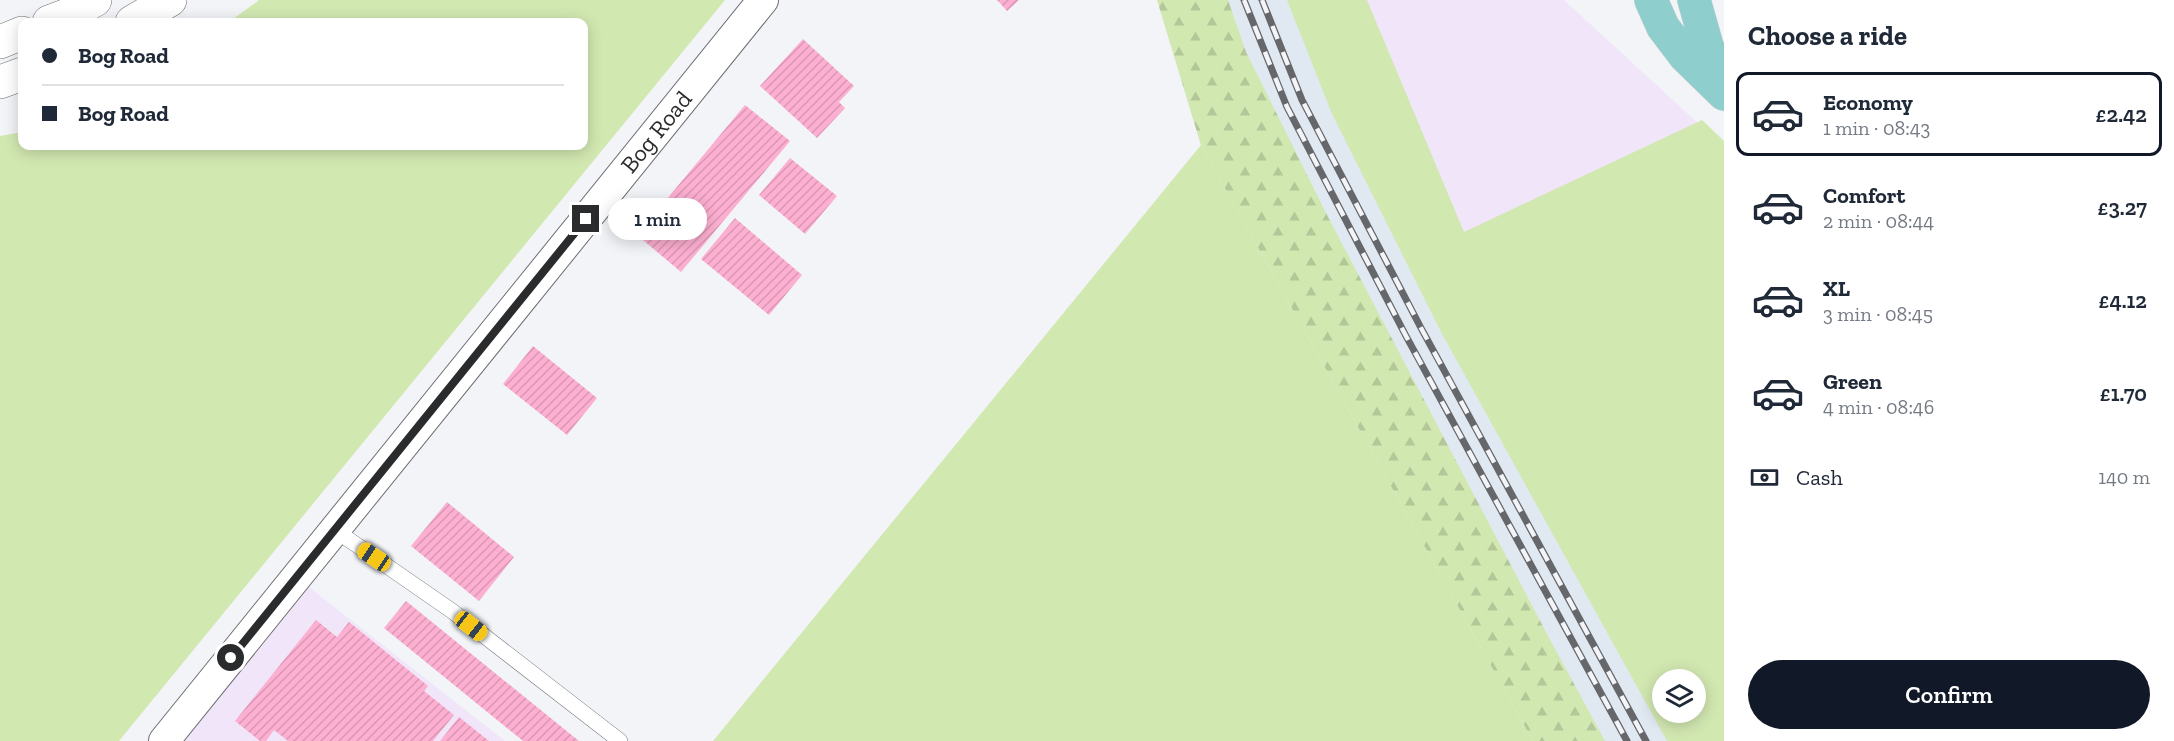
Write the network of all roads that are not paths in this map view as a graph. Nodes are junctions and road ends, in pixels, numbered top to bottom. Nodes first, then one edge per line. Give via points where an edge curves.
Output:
1 (95, 0) edge
2 (170, 0) edge
3 (763, 0) edge
4 (1651, 0) edge
5 (1694, 0) edge
6 (57, 18) edge
7 (139, 18) edge
8 (18, 35) edge
9 (0, 42) edge
10 (18, 75) edge
11 (0, 82) edge
12 (1724, 82) edge
13 (1724, 94) edge
14 (335, 530) junction
15 (173, 738) edge
16 (620, 741) edge

1 - 6 main road
2 - 7 main road
3 - 14 street, Bog Road
4 - 13 main road via 1663,27 1685,56
5 - 12 main road via 1707,46
8 - 9 main road
10 - 11 main road
14 - 15 street, Bog Road
14 - 16 lane via 453,611

